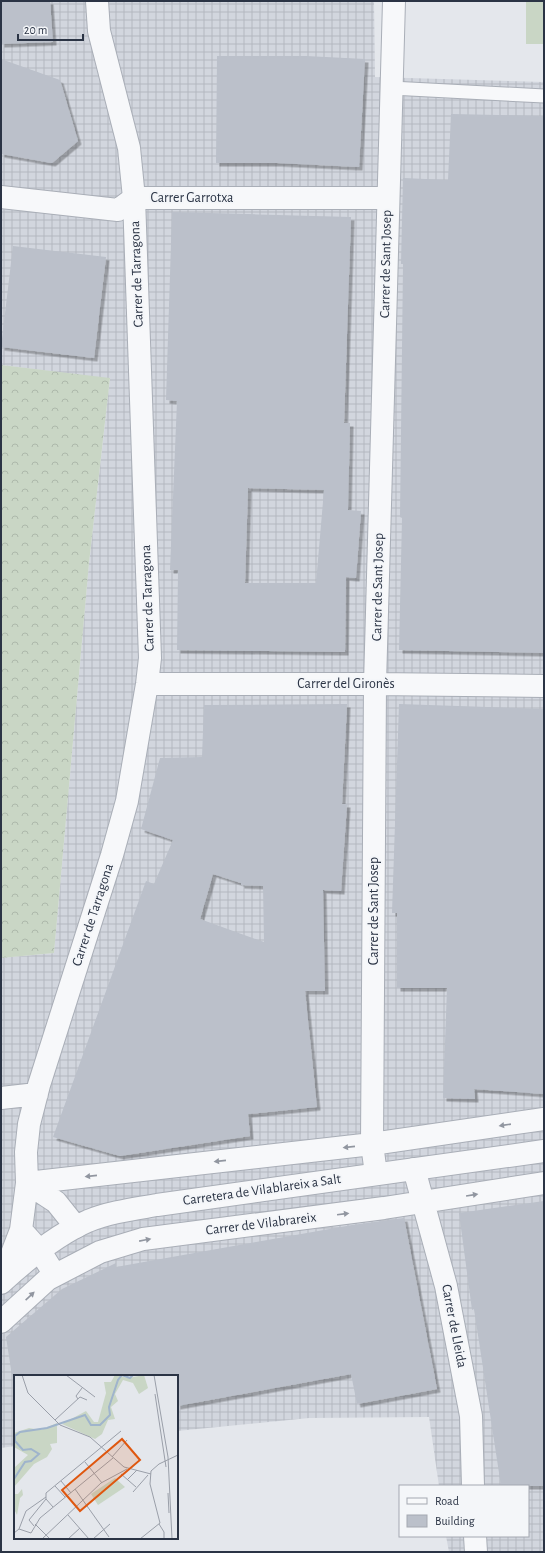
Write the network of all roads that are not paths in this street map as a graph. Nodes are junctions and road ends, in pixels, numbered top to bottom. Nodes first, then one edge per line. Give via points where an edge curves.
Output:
1 (97, 1) edge
2 (394, 1) edge
3 (391, 88) junction
4 (544, 96) edge
5 (1, 197) edge
6 (134, 198) junction
7 (388, 198) junction
8 (147, 684) junction
9 (375, 684) junction
10 (544, 686) edge
11 (37, 1094) junction
12 (1, 1098) edge
13 (544, 1119) edge
14 (372, 1144) junction
15 (544, 1151) edge
16 (414, 1169) junction
17 (376, 1174) junction
18 (27, 1183) junction
19 (544, 1183) edge
20 (423, 1203) junction
21 (76, 1227) junction
22 (21, 1230) junction
23 (40, 1251) junction
24 (55, 1275) junction
25 (1, 1283) edge
26 (1, 1322) edge
27 (473, 1485) edge
28 (475, 1537) edge
29 (476, 1552) edge

1 - 6 street, Carrer de Tarragona via 99,31 129,148
2 - 3 street, Carrer de Sant Josep
3 - 4 lane
3 - 7 street, Carrer de Sant Josep
5 - 6 street, Carrer Garrotxa via 118,210
6 - 7 street, Carrer Garrotxa
6 - 8 street, Carrer de Tarragona via 150,650
7 - 9 street, Carrer de Sant Josep
8 - 9 street, Carrer del Gironès
8 - 11 street, Carrer de Tarragona via 127,801
9 - 10 street, Carrer del Gironès
9 - 14 street, Carrer de Sant Josep
11 - 12 street
11 - 18 street, Carrer de Tarragona via 29,1124 26,1152
13 -> 14 street
14 - 17 street, Carrer de Sant Josep
14 -> 18 street
15 - 16 street, Carretera de Vilablareix a Salt
16 - 17 street, Carretera de Vilablareix a Salt
16 - 20 street, Carrer de Lleida
17 - 21 street, Carretera de Vilablareix a Salt via 157,1205 90,1220
18 - 21 street via 56,1202
18 - 22 street, Carrer de Tarragona
20 -> 19 street, Carrer de Vilabrareix
24 -> 20 street, Carrer de Vilabrareix via 100,1252 143,1239
20 - 27 street, Carrer de Lleida via 446,1286 471,1416
21 - 23 street, Carretera de Vilablareix a Salt
22 - 23 street
22 - 25 street, Carrer de Tarragona
23 - 24 street
23 - 25 street, Carretera de Vilablareix a Salt
26 -> 24 street, Carrer de Vilabrareix
28 - 29 street

